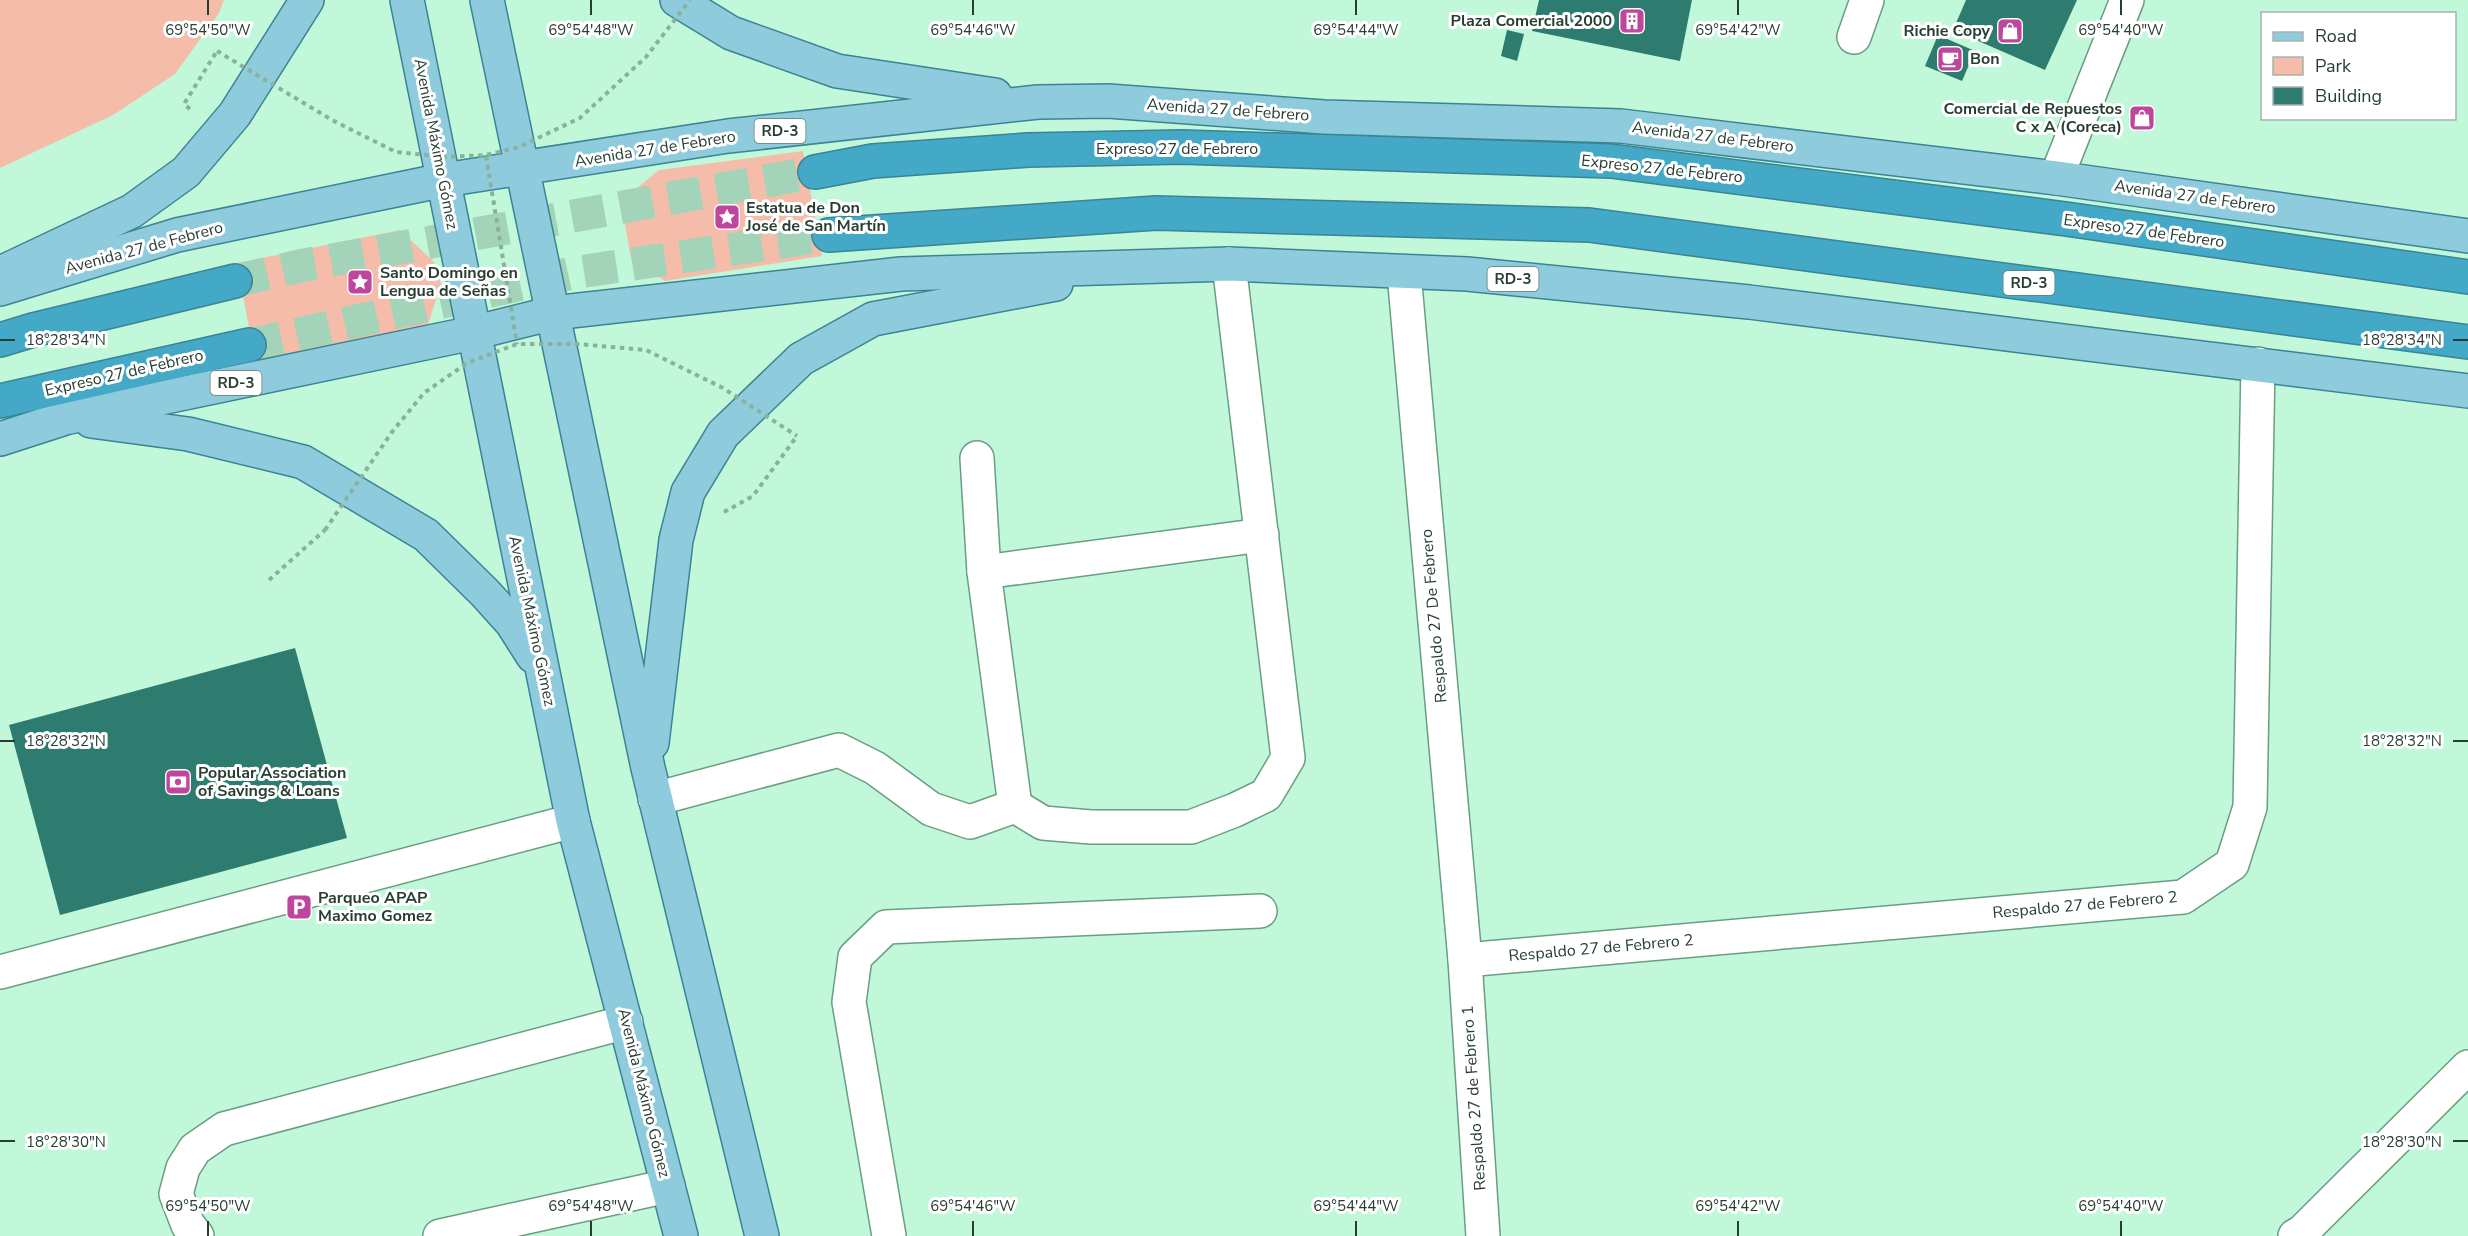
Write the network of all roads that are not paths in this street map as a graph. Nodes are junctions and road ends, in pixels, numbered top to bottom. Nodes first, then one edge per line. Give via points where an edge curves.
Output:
1 (307, 0) edge
2 (407, 0) edge
3 (488, 0) edge
4 (677, 0) edge
5 (1867, 0) edge
6 (2127, 0) edge
7 (1854, 37) dead end
8 (1038, 102) junction
9 (524, 170) junction
10 (815, 172) tunnel mouth
11 (2056, 178) junction
12 (444, 180) junction
13 (829, 235) tunnel mouth
14 (2468, 236) edge
15 (1229, 264) junction
16 (1122, 268) junction
17 (0, 273) edge
18 (1404, 273) junction
19 (2468, 277) edge
20 (235, 282) tunnel mouth
21 (0, 289) edge
22 (553, 312) junction
23 (473, 333) junction
24 (0, 340) edge
25 (2468, 342) edge
26 (249, 345) tunnel mouth
27 (2258, 364) junction
28 (2468, 391) edge
29 (0, 401) edge
30 (65, 418) junction
31 (0, 439) edge
32 (977, 458) dead end
33 (1262, 536) junction
34 (984, 572) junction
35 (542, 669) junction
36 (652, 784) junction
37 (1015, 806) junction
38 (573, 821) junction
39 (1260, 911) dead end
40 (1465, 960) junction
41 (0, 972) edge
42 (626, 1022) junction
43 (2468, 1067) edge
44 (668, 1186) junction
45 (196, 1236) edge
46 (440, 1236) edge
47 (681, 1236) edge
48 (762, 1236) edge
49 (889, 1236) edge
50 (1483, 1236) edge
51 (2295, 1236) edge

1 - 17 main road via 235,114 186,172 132,211
2 - 12 main road, Avenida Máximo Gómez
3 - 9 main road
4 - 8 main road via 731,33 837,71
5 - 7 street
6 - 11 street
8 - 9 main road, Avenida 27 de Febrero / RD-3 via 728,136
8 - 11 main road, Avenida 27 de Febrero / RD-3 via 1108,101 1324,117 1621,126
9 - 12 main road, Avenida 27 de Febrero / RD-3
9 - 22 main road
10 - 19 highway, Expreso 27 de Febrero via 873,161 1028,150 1182,147 1611,161 2066,219
11 - 14 main road, Avenida 27 de Febrero / RD-3
12 - 21 main road, Avenida 27 de Febrero / RD-3 via 177,235
12 - 23 main road, Avenida Máximo Gómez
13 - 25 highway, RD-3 via 1156,213 1589,225
15 - 16 main road, RD-3
15 - 18 main road, RD-3
15 - 33 street
16 - 22 main road, RD-3 via 901,274
16 - 36 main road via 873,319 801,359 723,434 688,492 676,540
18 - 27 main road, RD-3 via 1467,274 1749,302
18 - 40 street, Respaldo 27 De Febrero
20 - 24 highway
22 - 23 main road, RD-3
22 - 36 main road
23 - 30 main road, RD-3
23 - 35 main road, Avenida Máximo Gómez
26 - 29 highway, Expreso 27 de Febrero / RD-3
27 - 28 main road, RD-3
27 - 40 street, Respaldo 27 de Febrero 2 via 2250,807 2232,864 2183,897
30 - 31 main road, RD-3
30 - 35 main road via 188,434 303,462 426,536 512,623
32 - 34 street
33 - 34 street
33 - 37 street via 1288,758 1266,795 1191,827 1043,823
34 - 37 street
35 - 38 main road, Avenida Máximo Gómez
36 - 37 street via 839,750 875,768 930,809 970,822
36 - 48 main road
38 - 41 street
38 - 42 main road, Avenida Máximo Gómez
39 - 49 street via 886,927 855,957 849,1002
40 - 50 street, Respaldo 27 de Febrero 1
42 - 44 main road, Avenida Máximo Gómez
42 - 45 street via 224,1129 195,1149 183,1168 176,1194
43 - 51 street
44 - 46 street
44 - 47 main road, Avenida Máximo Gómez

